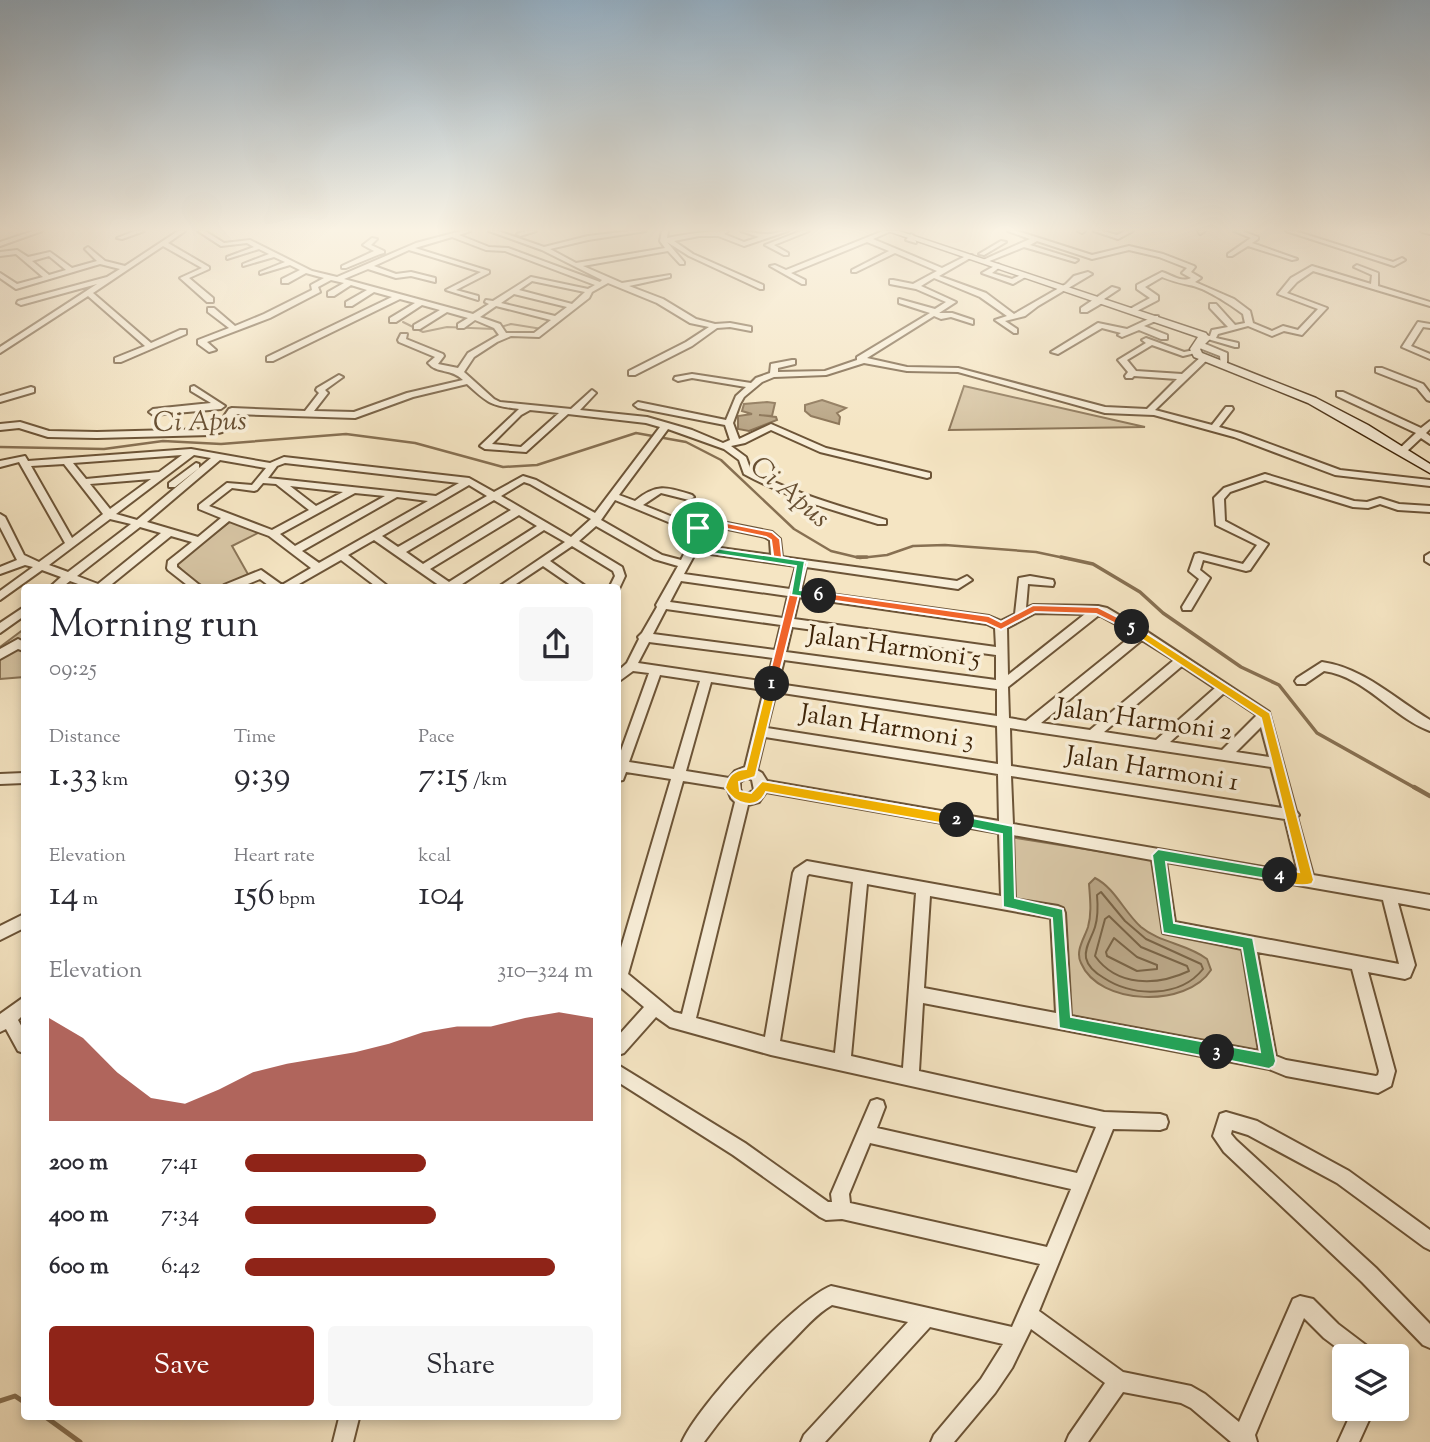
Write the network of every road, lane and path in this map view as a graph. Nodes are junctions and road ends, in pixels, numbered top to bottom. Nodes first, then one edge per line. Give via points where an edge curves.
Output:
1 (81, 298) edge
2 (95, 298) edge
3 (302, 298) edge
4 (358, 298) edge
5 (395, 298) edge
6 (403, 298) edge
7 (478, 298) edge
8 (501, 298) edge
9 (542, 298) edge
10 (583, 298) edge
11 (654, 298) edge
12 (943, 298) edge
13 (988, 298) edge
14 (1048, 298) edge
15 (1154, 298) edge
16 (1221, 298) edge
17 (1290, 298) edge
18 (1412, 298) edge
19 (34, 299) edge
20 (1100, 299) joint
21 (902, 301) dead end
22 (21, 303) dead end
23 (420, 303) junction
24 (494, 303) junction
25 (349, 304) dead end
26 (1430, 304) edge
27 (572, 306) junction
28 (1213, 306) dead end
29 (211, 310) dead end
30 (445, 310) junction
31 (1084, 310) dead end
32 (1132, 310) junction
33 (934, 313) junction
34 (474, 317) junction
35 (1014, 317) junction
36 (1155, 318) junction
37 (556, 319) junction
38 (393, 320) dead end
39 (970, 322) dead end
40 (1249, 324) junction
41 (461, 326) dead end
42 (715, 326) junction
43 (1430, 326) edge
44 (417, 327) dead end
45 (1139, 327) junction
46 (1234, 328) junction
47 (233, 329) junction
48 (748, 329) dead end
49 (501, 330) junction
50 (1014, 331) dead end
51 (183, 332) dead end
52 (1125, 334) joint
53 (404, 336) dead end
54 (1164, 337) dead end
55 (1204, 343) junction
56 (1235, 345) dead end
57 (150, 346) junction
58 (212, 350) dead end
59 (0, 351) edge
60 (1055, 352) dead end
61 (1430, 357) edge
62 (1205, 358) junction
63 (270, 359) dead end
64 (118, 360) dead end
65 (858, 360) junction
66 (792, 362) dead end
67 (691, 364) dead end
68 (1224, 364) junction
69 (1379, 370) dead end
70 (460, 371) junction
71 (632, 373) dead end
72 (774, 375) junction
73 (692, 376) junction
74 (339, 377) dead end
75 (1184, 377) junction
76 (678, 379) dead end
77 (469, 381) junction
78 (751, 385) junction
79 (194, 389) dead end
80 (31, 390) dead end
81 (592, 393) dead end
82 (1428, 393) edge
83 (1340, 394) dead end
84 (405, 396) junction
85 (0, 399) edge
86 (220, 405) junction
87 (638, 405) dead end
88 (419, 406) dead end
89 (529, 407) junction
90 (1229, 409) dead end
91 (570, 411) junction
92 (1150, 411) junction
93 (153, 412) dead end
94 (230, 412) junction
95 (308, 413) junction
96 (1383, 414) junction
97 (729, 423) junction
98 (1430, 424) edge
99 (666, 425) junction
100 (0, 427) edge
101 (1214, 428) junction
102 (1369, 430) junction
103 (1422, 431) junction
104 (1430, 441) edge
105 (730, 444) junction
106 (191, 452) junction
107 (1402, 452) junction
108 (214, 456) junction
109 (66, 460) junction
110 (0, 464) edge
111 (25, 464) junction
112 (272, 466) junction
113 (1430, 469) edge
114 (162, 474) junction
115 (926, 475) dead end
116 (262, 480) junction
117 (469, 481) junction
118 (84, 482) junction
119 (279, 483) junction
120 (1430, 483) edge
121 (172, 485) dead end
122 (353, 490) junction
123 (1377, 490) junction
124 (394, 495) junction
125 (493, 495) junction
126 (614, 496) junction
127 (689, 497) dead end
128 (439, 499) junction
129 (163, 505) junction
130 (637, 505) junction
131 (175, 509) dead end
132 (1430, 509) edge
133 (316, 510) junction
134 (519, 510) junction
135 (109, 515) junction
136 (0, 517) edge
137 (228, 517) junction
138 (596, 520) junction
139 (882, 522) dead end
140 (140, 523) junction
141 (545, 525) junction
142 (698, 528) junction
143 (170, 531) junction
144 (273, 534) junction
145 (375, 536) junction
146 (12, 541) junction
147 (201, 541) junction
148 (573, 541) junction
149 (70, 543) junction
150 (0, 545) edge
151 (694, 548) junction
152 (295, 550) junction
153 (398, 552) junction
154 (341, 555) junction
155 (1430, 556) edge
156 (777, 559) junction
157 (25, 561) junction
158 (543, 561) junction
159 (1430, 561) edge
160 (802, 563) junction
161 (684, 564) junction
162 (41, 566) junction
163 (318, 568) junction
164 (423, 568) junction
165 (0, 571) edge
166 (70, 576) junction
167 (677, 577) junction
168 (300, 579) junction
169 (967, 580) dead end
170 (1049, 583) dead end
171 (59, 584) edge
172 (89, 584) edge
173 (104, 584) edge
174 (193, 584) edge
175 (237, 584) edge
176 (276, 584) edge
177 (290, 584) edge
178 (306, 584) edge
179 (380, 584) edge
180 (446, 584) edge
181 (455, 584) edge
182 (512, 584) edge
183 (577, 584) edge
184 (616, 584) edge
185 (794, 593) junction
186 (0, 596) edge
187 (661, 605) junction
188 (1187, 607) dead end
189 (1098, 610) junction
190 (21, 613) edge
191 (1020, 615) junction
192 (787, 622) junction
193 (1001, 626) junction
194 (0, 629) edge
195 (1142, 634) junction
196 (644, 637) junction
197 (21, 646) edge
198 (1001, 652) junction
199 (0, 655) edge
200 (779, 655) junction
201 (621, 658) edge
202 (1182, 660) junction
203 (631, 665) junction
204 (656, 670) junction
205 (621, 675) edge
206 (707, 677) junction
207 (1301, 681) dead end
208 (1003, 685) junction
209 (772, 686) junction
210 (1223, 687) junction
211 (1265, 715) junction
212 (1004, 723) junction
213 (1028, 726) junction
214 (1430, 726) edge
215 (761, 732) junction
216 (1091, 736) junction
217 (1157, 746) junction
218 (1224, 755) junction
219 (1277, 763) junction
220 (621, 764) edge
221 (621, 769) edge
222 (1006, 769) junction
223 (750, 774) junction
224 (678, 775) junction
225 (21, 778) edge
226 (0, 779) edge
227 (732, 784) junction
228 (762, 786) junction
229 (743, 798) junction
230 (1292, 815) junction
231 (1008, 830) junction
232 (1158, 855) junction
233 (861, 877) junction
234 (1307, 880) junction
235 (924, 887) junction
236 (1389, 895) junction
237 (1430, 902) edge
238 (1008, 903) junction
239 (21, 922) edge
240 (0, 933) edge
241 (1248, 943) junction
242 (1358, 965) junction
243 (621, 969) edge
244 (621, 978) edge
245 (916, 994) junction
246 (21, 1007) edge
247 (655, 1007) junction
248 (4, 1021) edge
249 (1064, 1023) junction
250 (687, 1024) junction
251 (21, 1041) edge
252 (621, 1044) edge
253 (771, 1047) junction
254 (1269, 1061) junction
255 (842, 1063) junction
256 (621, 1075) edge
257 (910, 1077) junction
258 (877, 1107) dead end
259 (1104, 1120) junction
260 (1160, 1122) dead end
261 (866, 1134) junction
262 (1082, 1182) junction
263 (842, 1209) junction
264 (1430, 1241) edge
265 (1051, 1257) junction
266 (1028, 1315) junction
267 (926, 1317) junction
268 (1017, 1338) junction
269 (1430, 1338) edge
270 (1348, 1344) edge
271 (1119, 1381) junction
272 (348, 1420) edge
273 (1358, 1421) edge
274 (1245, 1440) edge
275 (343, 1442) edge
276 (692, 1442) edge
277 (811, 1442) edge
278 (941, 1442) edge
279 (1076, 1442) edge
280 (1348, 1442) edge

1 - 59 street
2 - 57 street
3 - 47 street
4 - 25 street
5 - 63 street
6 - 23 street
7 - 24 street
8 - 24 street
9 - 27 street
10 - 27 street
11 - 42 street via 693,321
12 - 33 street via 952,302
13 - 35 street
14 - 35 street
15 - 32 street
16 - 40 street via 1244,310
17 - 40 street via 1324,308 1298,333 1283,328 1272,334
18 - 26 street
19 - 22 street
20 - 31 street
20 - 32 main road
21 - 33 street
23 - 30 street
23 - 38 street
24 - 34 street
24 - 37 street
27 - 37 street
28 - 46 street
29 - 47 street
30 - 34 street
30 - 44 street
32 - 36 main road
33 - 39 street
33 - 65 street
34 - 41 street
34 - 49 street
35 - 50 street via 998,322
36 - 45 street
36 - 55 main road
37 - 49 street via 530,337
40 - 46 street
42 - 48 street
42 - 71 street
43 - 61 street via 1421,324 1406,347
45 - 52 street
45 - 54 street
46 - 55 street via 1215,332
47 - 58 street via 201,342
49 - 70 street via 471,355
51 - 57 street
52 - 60 street via 1101,325
53 - 70 street via 402,340 440,356 433,364
55 - 56 street
55 - 62 main road
55 - 68 street via 1222,354
55 - 75 street via 1183,354 1148,341 1122,360 1131,375
57 - 64 street
62 - 68 main road
62 - 75 street
65 - 72 street via 819,375
65 - 92 street via 912,370 958,370 1100,409
66 - 72 street via 774,366
67 - 73 street
68 - 102 main road via 1294,392
69 - 82 street
70 - 77 street
72 - 78 street
73 - 76 street
73 - 78 street
74 - 95 street via 320,390 324,393
75 - 92 street
77 - 84 street
77 - 89 street via 494,402
78 - 97 street via 740,396
79 - 86 street
80 - 85 street
81 - 91 street
83 - 96 street
84 - 88 street
84 - 95 street via 355,415
86 - 93 street
86 - 94 street
87 - 97 street
89 - 91 street
89 - 91 street via 485,446 523,449
90 - 101 street
91 - 99 street
92 - 101 street
94 - 95 street
94 - 100 street via 219,430 211,432 86,435
96 - 102 street
96 - 103 street
97 - 105 street
98 - 103 street
99 - 105 street via 719,446
99 - 126 street
101 - 123 street
102 - 107 main road
103 - 104 street
103 - 107 street
105 - 115 street via 771,427 823,450
105 - 139 street via 743,459 745,470 758,479
106 - 108 street
106 - 109 street
106 - 114 street
107 - 113 main road
108 - 112 street
108 - 121 street
108 - 129 street
109 - 111 street
109 - 118 street
110 - 111 street via 20,458
111 - 149 street
112 - 116 street
112 - 117 street via 284,460 301,461
114 - 118 street
114 - 135 street
116 - 119 street
116 - 137 street via 251,489 230,485 202,507
117 - 125 street
117 - 128 street
118 - 135 street
119 - 122 street
119 - 133 street
120 - 123 street
122 - 124 street
122 - 133 street
123 - 132 street via 1398,507
123 - 188 street via 1368,505 1265,477 1227,490 1219,498 1220,523 1263,544 1246,568 1199,556 1195,571 1205,578
124 - 128 street
124 - 152 street
125 - 134 street
125 - 138 street via 519,480 529,480
125 - 153 street
126 - 130 street
126 - 138 street
127 - 130 street via 661,488
128 - 145 street
129 - 131 street
129 - 140 street
130 - 142 street
133 - 144 street
134 - 141 street
134 - 164 street
135 - 140 street
135 - 149 street
136 - 146 street
137 - 144 street
137 - 147 street
138 - 148 street
138 - 161 street via 657,557
140 - 143 street
140 - 166 street
141 - 148 street
141 - 181 street
142 - 151 street via 701,534
142 - 156 street via 707,522 768,534 775,539
143 - 147 street
143 - 173 street
144 - 152 street
145 - 153 street
145 - 154 street
146 - 150 street
146 - 157 street
147 - 174 street via 172,566
148 - 158 street
148 - 184 street via 620,570
149 - 162 street
151 - 156 street
151 - 161 street
152 - 163 street
153 - 164 street
154 - 163 street
154 - 179 street
155 - 159 street
156 - 160 street
157 - 162 street
157 - 165 street
158 - 182 street
158 - 183 street
160 - 169 street via 958,585
160 - 185 street
161 - 167 street
162 - 166 street
162 - 186 street
163 - 168 street
164 - 180 street
166 - 171 street
166 - 172 street
167 - 185 street
167 - 187 street
168 - 177 street
168 - 178 street
170 - 191 street via 1023,581
175 - 176 street via 261,574
185 - 192 street
185 - 193 street via 989,620
187 - 192 street
187 - 196 street
189 - 191 street via 1038,608
189 - 195 street
189 - 208 street
190 - 194 street
191 - 193 street
192 - 198 street
192 - 200 street
193 - 198 street
195 - 202 street
195 - 213 street
196 - 200 street, Jalan Harmoni 5
196 - 203 street
197 - 199 street via 18,643
198 - 208 street
200 - 208 street, Jalan Harmoni 5
200 - 209 street
201 - 203 street
202 - 210 street
202 - 216 street
203 - 204 street, Jalan Harmoni 2
203 - 205 street
204 - 206 street, Jalan Harmoni 2
204 - 220 street
206 - 209 street, Jalan Harmoni 2
206 - 224 street
207 - 214 street via 1322,666 1329,667 1365,683
208 - 212 street
209 - 212 street, Jalan Harmoni 2
209 - 215 street
210 - 211 street
210 - 217 street
211 - 218 street
211 - 219 street
212 - 213 street, Jalan Harmoni 2
212 - 222 street
213 - 216 street, Jalan Harmoni 2
215 - 222 street, Jalan Harmoni 3
215 - 223 street
216 - 217 street, Jalan Harmoni 2
217 - 218 street, Jalan Harmoni 2
218 - 219 street, Jalan Harmoni 2
219 - 230 street
221 - 224 street
222 - 230 street, Jalan Harmoni 1
222 - 231 street
223 - 227 street via 736,776
223 - 228 street via 759,778
224 - 227 street
224 - 243 street
225 - 226 street
227 - 229 street via 735,794
228 - 229 street via 757,796
228 - 231 street
229 - 250 street
230 - 234 street
231 - 232 street
231 - 238 street
232 - 234 street
232 - 241 street via 1168,928
233 - 235 street
233 - 253 street via 807,867 801,871
233 - 255 street
234 - 236 street
235 - 238 street
235 - 245 street
236 - 237 street
236 - 242 street via 1406,970
238 - 249 street via 1058,913
239 - 240 street
241 - 242 street
241 - 254 street
242 - 254 street via 1387,1071 1385,1080 1370,1085
244 - 247 street
245 - 249 street
245 - 257 street
246 - 248 street
247 - 250 street via 670,1019
247 - 252 street
248 - 251 street
249 - 254 street
250 - 253 street
253 - 255 street
255 - 257 street
256 - 263 street via 739,1149 822,1209
257 - 259 street
258 - 261 street
259 - 260 street
259 - 262 street
261 - 262 street
261 - 263 street via 840,1194
262 - 265 street
263 - 265 street
264 - 269 street via 1343,1177 1251,1126 1226,1121 1222,1136 1230,1146
265 - 266 street
266 - 268 street
266 - 271 street
267 - 268 street
267 - 276 street via 838,1294 824,1298 735,1386
267 - 277 street
268 - 278 street via 997,1375
270 - 274 street via 1306,1306 1300,1306
271 - 274 street via 1184,1393
271 - 279 street
272 - 275 street
273 - 280 street

